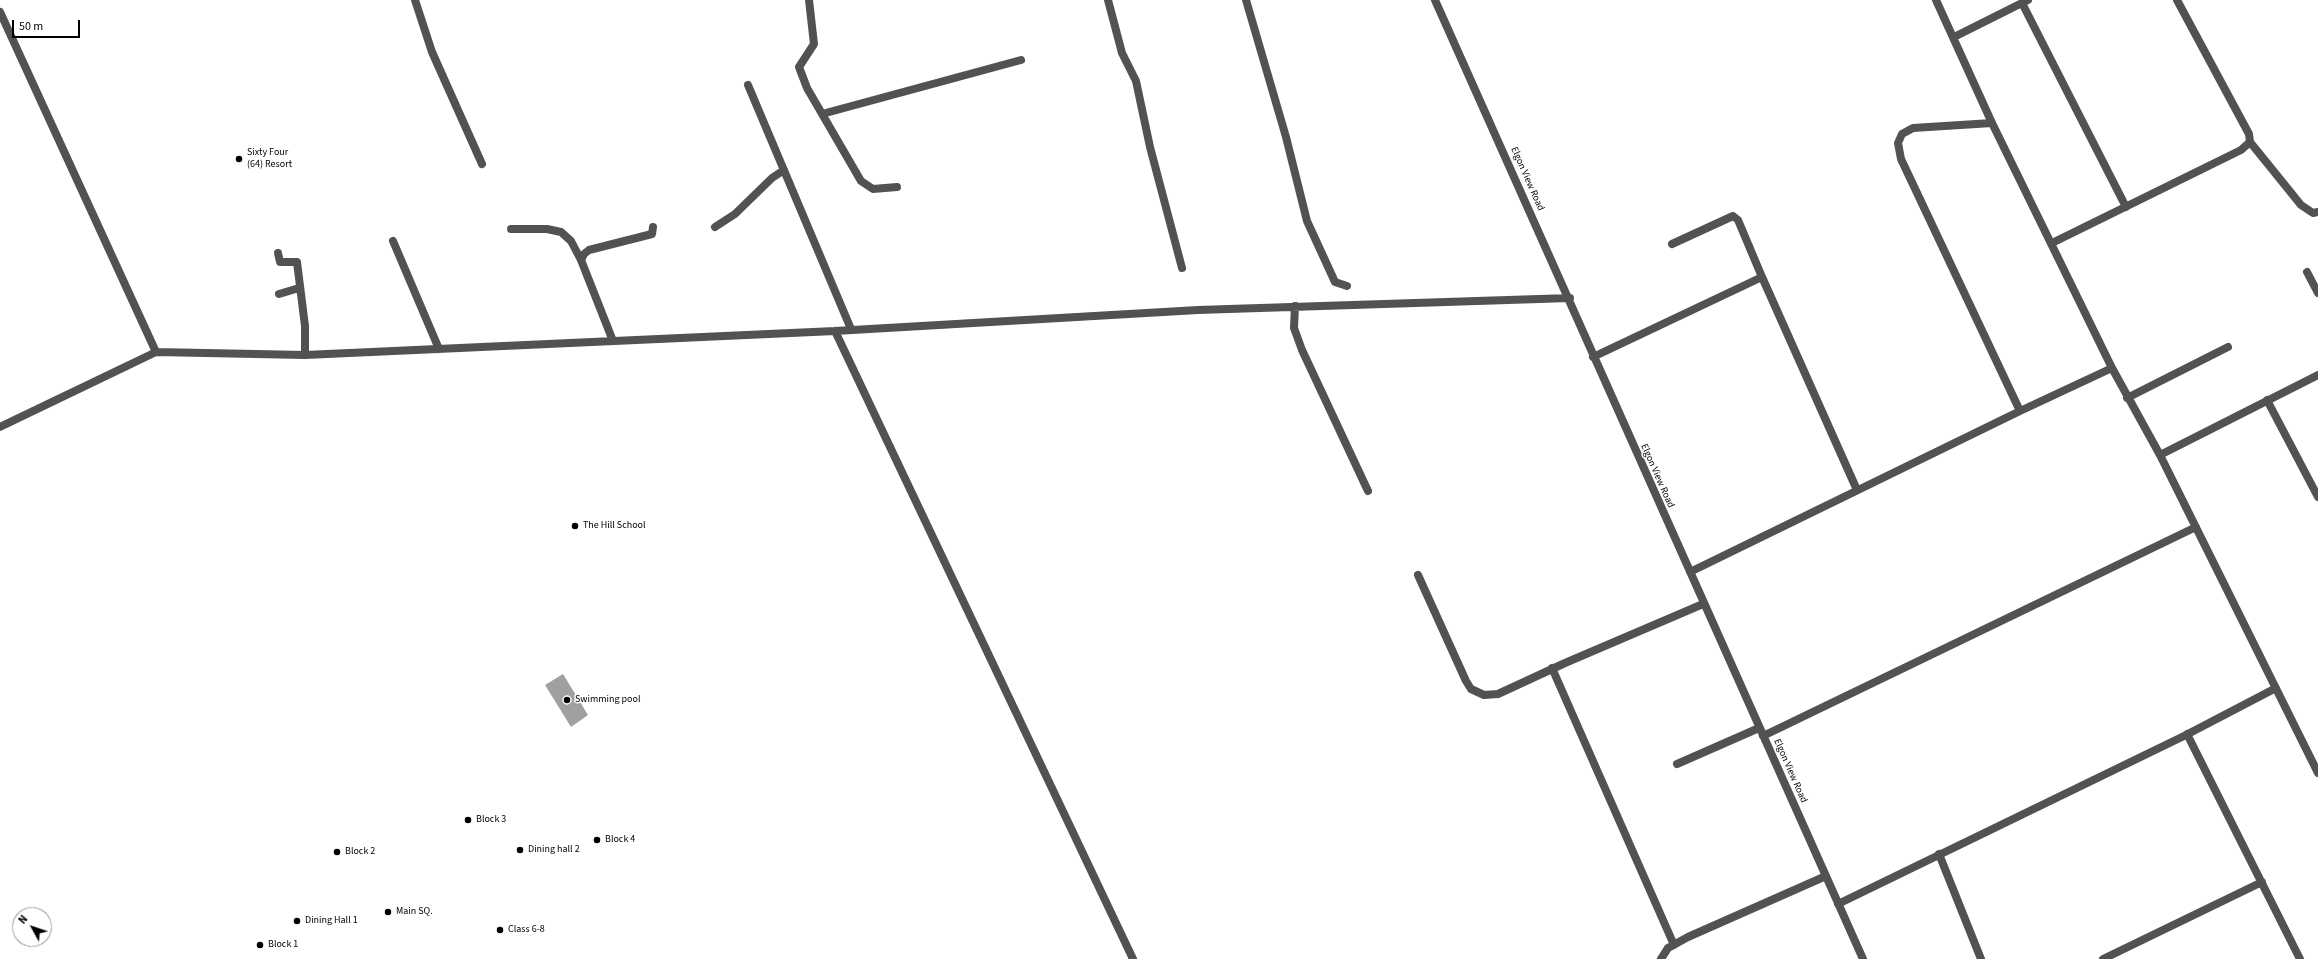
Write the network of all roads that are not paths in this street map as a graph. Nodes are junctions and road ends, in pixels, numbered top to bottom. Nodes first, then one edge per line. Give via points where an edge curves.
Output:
1 (414, 0) edge
2 (808, 0) edge
3 (1108, 0) edge
4 (1246, 0) edge
5 (1435, 0) edge
6 (1936, 0) edge
7 (2178, 0) edge
8 (2025, 2) edge
9 (0, 12) edge
10 (1954, 37) junction
11 (1021, 60) dead end
12 (748, 85) dead end
13 (822, 114) junction
14 (1992, 122) junction
15 (2250, 142) junction
16 (482, 164) dead end
17 (784, 170) junction
18 (898, 187) dead end
19 (2126, 207) junction
20 (2318, 212) edge
21 (653, 227) dead end
22 (715, 227) dead end
23 (511, 229) dead end
24 (392, 241) dead end
25 (2052, 243) junction
26 (1672, 244) dead end
27 (278, 252) dead end
28 (581, 260) junction
29 (1182, 268) dead end
30 (2308, 272) dead end
31 (1762, 277) junction
32 (1347, 286) dead end
33 (299, 288) junction
34 (2318, 293) edge
35 (279, 294) dead end
36 (1570, 298) junction
37 (1295, 306) junction
38 (851, 329) junction
39 (835, 331) junction
40 (612, 341) junction
41 (2228, 347) dead end
42 (439, 349) junction
43 (156, 352) junction
44 (305, 355) junction
45 (1593, 357) junction
46 (2112, 368) junction
47 (2318, 375) edge
48 (2127, 398) junction
49 (2267, 400) junction
50 (2020, 410) junction
51 (0, 427) edge
52 (2160, 455) junction
53 (1857, 490) junction
54 (1368, 491) dead end
55 (2318, 497) edge
56 (2196, 527) junction
57 (1690, 572) junction
58 (1418, 575) dead end
59 (1703, 604) junction
60 (1552, 668) junction
61 (2276, 688) junction
62 (1758, 728) junction
63 (2187, 734) junction
64 (1763, 736) junction
65 (1677, 764) dead end
66 (2318, 773) edge
67 (1939, 854) junction
68 (1826, 876) junction
69 (2262, 882) junction
70 (1838, 904) junction
71 (1674, 945) junction
72 (1133, 959) edge
73 (1661, 959) edge
74 (1863, 959) edge
75 (1981, 959) edge
76 (2103, 959) edge
77 (2300, 959) edge

1 - 16 street via 432,52
2 - 13 street via 814,44 799,67 807,88
3 - 29 street via 1122,53 1136,80 1150,147
4 - 32 street via 1286,137 1307,221 1335,282
5 - 36 street, Elgon View Road
6 - 10 street
7 - 15 street via 2249,134
8 - 10 street
8 - 19 street
9 - 43 street
10 - 14 street
11 - 13 street
12 - 17 street
13 - 18 street via 861,181 873,189
14 - 25 street
14 - 50 street via 1913,128 1902,134 1898,143 1901,159
15 - 19 street via 2241,150
15 - 20 street via 2301,205 2313,213
17 - 22 street via 772,178 735,214
17 - 38 street
19 - 25 street
21 - 28 street via 652,234 590,250
23 - 28 street via 547,229 561,232 571,241
24 - 42 street
25 - 46 street
26 - 31 street via 1733,216 1738,220
27 - 33 street via 280,262 297,262
28 - 40 street
30 - 34 street
31 - 45 street
31 - 53 street
33 - 35 street
33 - 44 street via 305,326
36 - 37 street
36 - 45 street, Elgon View Road
37 - 38 street
37 - 54 street via 1294,328 1302,350
38 - 39 street
39 - 40 street
39 - 72 street
40 - 42 street
41 - 48 street
42 - 44 street
43 - 44 street
43 - 51 street
45 - 57 street, Elgon View Road
46 - 48 street
46 - 50 street
47 - 49 street
48 - 52 street
49 - 52 street
49 - 55 street
50 - 53 street
52 - 56 street
53 - 57 street
56 - 61 street
56 - 64 street
57 - 59 street, Elgon View Road
58 - 60 street via 1471,689 1484,695 1498,694
59 - 60 street
59 - 62 street, Elgon View Road
60 - 71 street
61 - 63 street
61 - 66 street
62 - 64 street, Elgon View Road
62 - 65 street
63 - 67 street
63 - 69 street
64 - 68 street, Elgon View Road
67 - 70 street
67 - 75 street
68 - 70 street, Elgon View Road
68 - 71 street
69 - 76 street
69 - 77 street
70 - 74 street, Elgon View Road
71 - 73 street via 1668,948

